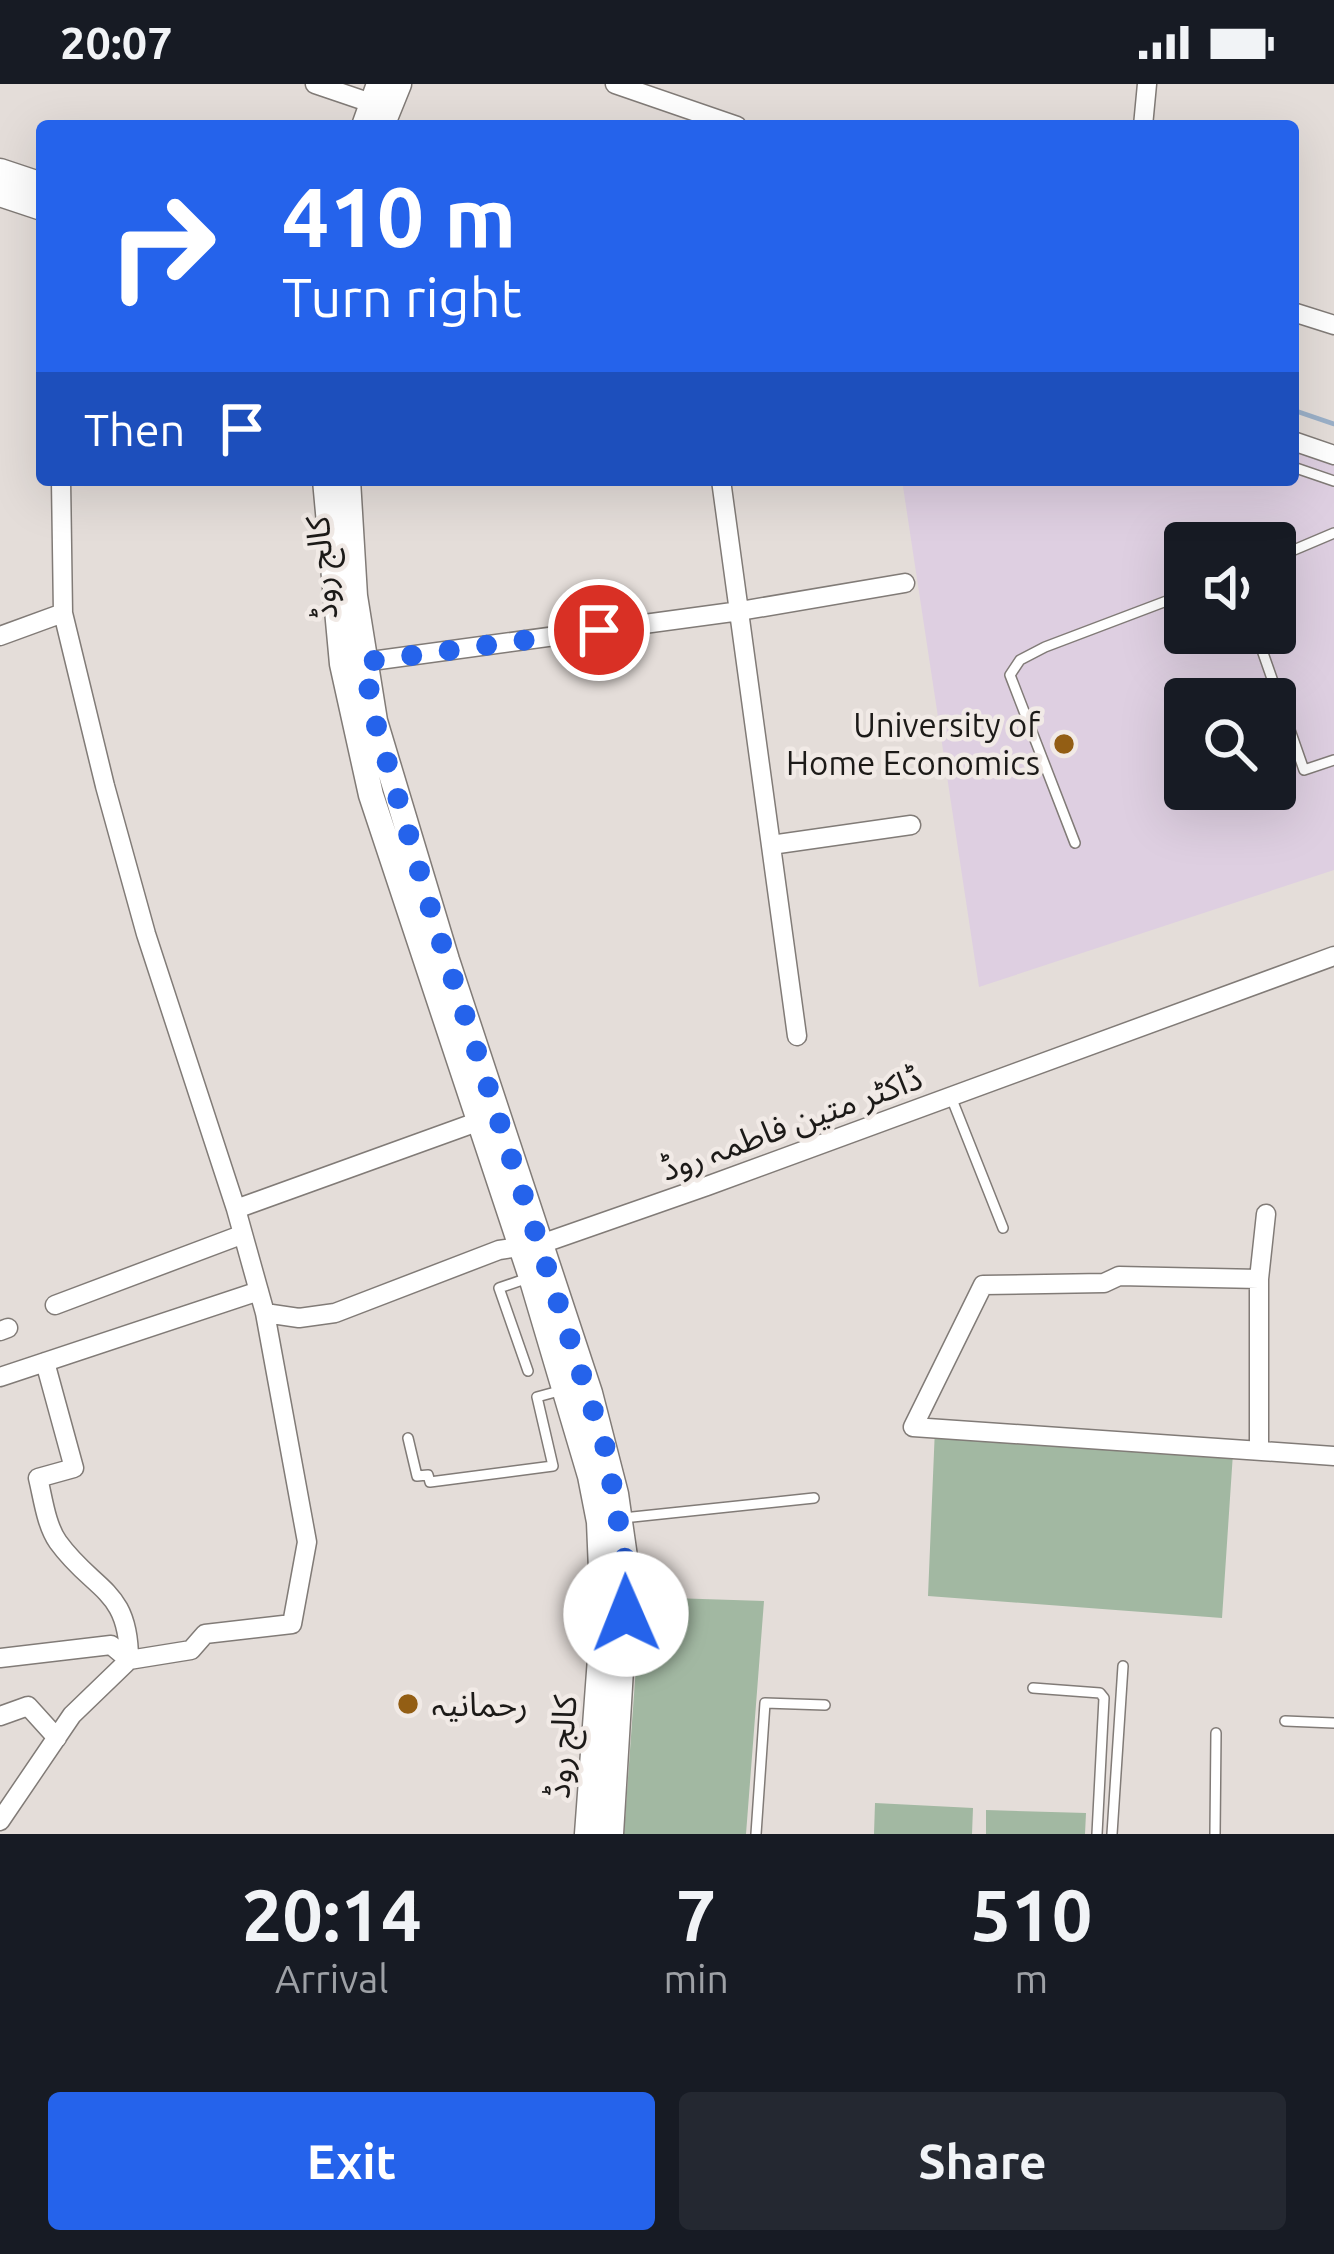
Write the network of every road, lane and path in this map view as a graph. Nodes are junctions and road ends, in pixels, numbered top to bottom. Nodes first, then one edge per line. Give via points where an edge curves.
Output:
1 (315, 84) edge
2 (399, 84) edge
3 (615, 84) edge
4 (1148, 84) edge
5 (374, 110) edge
6 (720, 120) edge
7 (1144, 120) edge
8 (0, 171) edge
9 (36, 183) edge
10 (0, 194) edge
11 (36, 206) edge
12 (1299, 315) edge
13 (1334, 325) edge
14 (1299, 443) edge
15 (1334, 455) edge
16 (1299, 469) edge
17 (1334, 481) edge
18 (61, 486) edge
19 (326, 486) edge
20 (348, 486) edge
21 (722, 486) edge
22 (1334, 533) edge
23 (1296, 549) edge
24 (905, 584) dead end
25 (1164, 602) edge
26 (740, 611) junction
27 (64, 613) junction
28 (0, 636) edge
29 (1263, 654) edge
30 (364, 662) junction
31 (1334, 760) edge
32 (911, 825) dead end
33 (1075, 843) dead end
34 (772, 845) junction
35 (1334, 956) edge
36 (797, 1036) dead end
37 (951, 1096) junction
38 (488, 1118) junction
39 (236, 1208) junction
40 (1266, 1214) dead end
41 (1003, 1228) dead end
42 (244, 1245) junction
43 (531, 1246) junction
44 (531, 1277) junction
45 (1259, 1279) junction
46 (257, 1285) junction
47 (55, 1305) dead end
48 (265, 1313) junction
49 (46, 1362) junction
50 (528, 1371) dead end
51 (0, 1377) edge
52 (565, 1390) junction
53 (408, 1438) dead end
54 (1259, 1450) junction
55 (1334, 1456) edge
56 (814, 1498) dead end
57 (620, 1518) junction
58 (0, 1658) edge
59 (129, 1660) junction
60 (1123, 1666) dead end
61 (1033, 1688) dead end
62 (825, 1705) dead end
63 (0, 1716) edge
64 (1285, 1721) dead end
65 (1334, 1724) edge
66 (1216, 1733) dead end
67 (57, 1738) junction
68 (0, 1821) edge
69 (587, 1834) edge
70 (611, 1834) edge
71 (756, 1834) edge
72 (1097, 1834) edge
73 (1112, 1834) edge
74 (1215, 1834) edge

1 - 5 street
2 - 5 main road
3 - 6 street
4 - 7 street
8 - 9 main road
10 - 11 main road
12 - 13 street
14 - 15 street
16 - 17 lane
18 - 27 street
19 - 38 main road, کالج روڈ via 342,664 370,795
20 - 30 main road, کالج روڈ
21 - 26 street
22 - 23 lane
24 - 26 street
25 - 33 lane via 1045,646 1010,675
26 - 30 street
26 - 34 street
27 - 28 street
27 - 39 street via 146,934
29 - 31 lane via 1304,770
30 - 38 main road, کالج روڈ
32 - 34 street
34 - 36 street
35 - 37 street, ڈاکٹر متین فاطمہ روڈ
37 - 41 lane
37 - 43 street, ڈاکٹر متین فاطمہ روڈ
38 - 39 street
38 - 43 main road, کالج روڈ
39 - 42 street
40 - 45 street
42 - 46 street
42 - 47 street
43 - 44 main road, کالج روڈ
43 - 48 street, ڈاکٹر متین فاطمہ روڈ via 499,1250 335,1313
43 - 57 main road, کالج روڈ via 590,1393
44 - 50 lane via 499,1288
44 - 52 main road, کالج روڈ
45 - 54 street
45 - 54 street via 1118,1276 983,1286 913,1426
46 - 48 street
46 - 49 street
48 - 59 street via 307,1542 292,1624 205,1634 191,1650
49 - 51 street
49 - 59 street via 74,1468 38,1478 46,1512 56,1540 123,1609
52 - 53 lane via 537,1397 553,1466 430,1482 428,1474 417,1476
52 - 69 main road, کالج روڈ via 599,1522 603,1590
54 - 55 street
56 - 57 lane
57 - 70 main road, کالج روڈ via 626,1614
58 - 59 street via 111,1645
59 - 67 street
60 - 73 lane
61 - 72 lane via 1104,1698
62 - 71 lane via 765,1703
63 - 67 street via 28,1706
64 - 65 lane
66 - 74 lane
67 - 68 street

